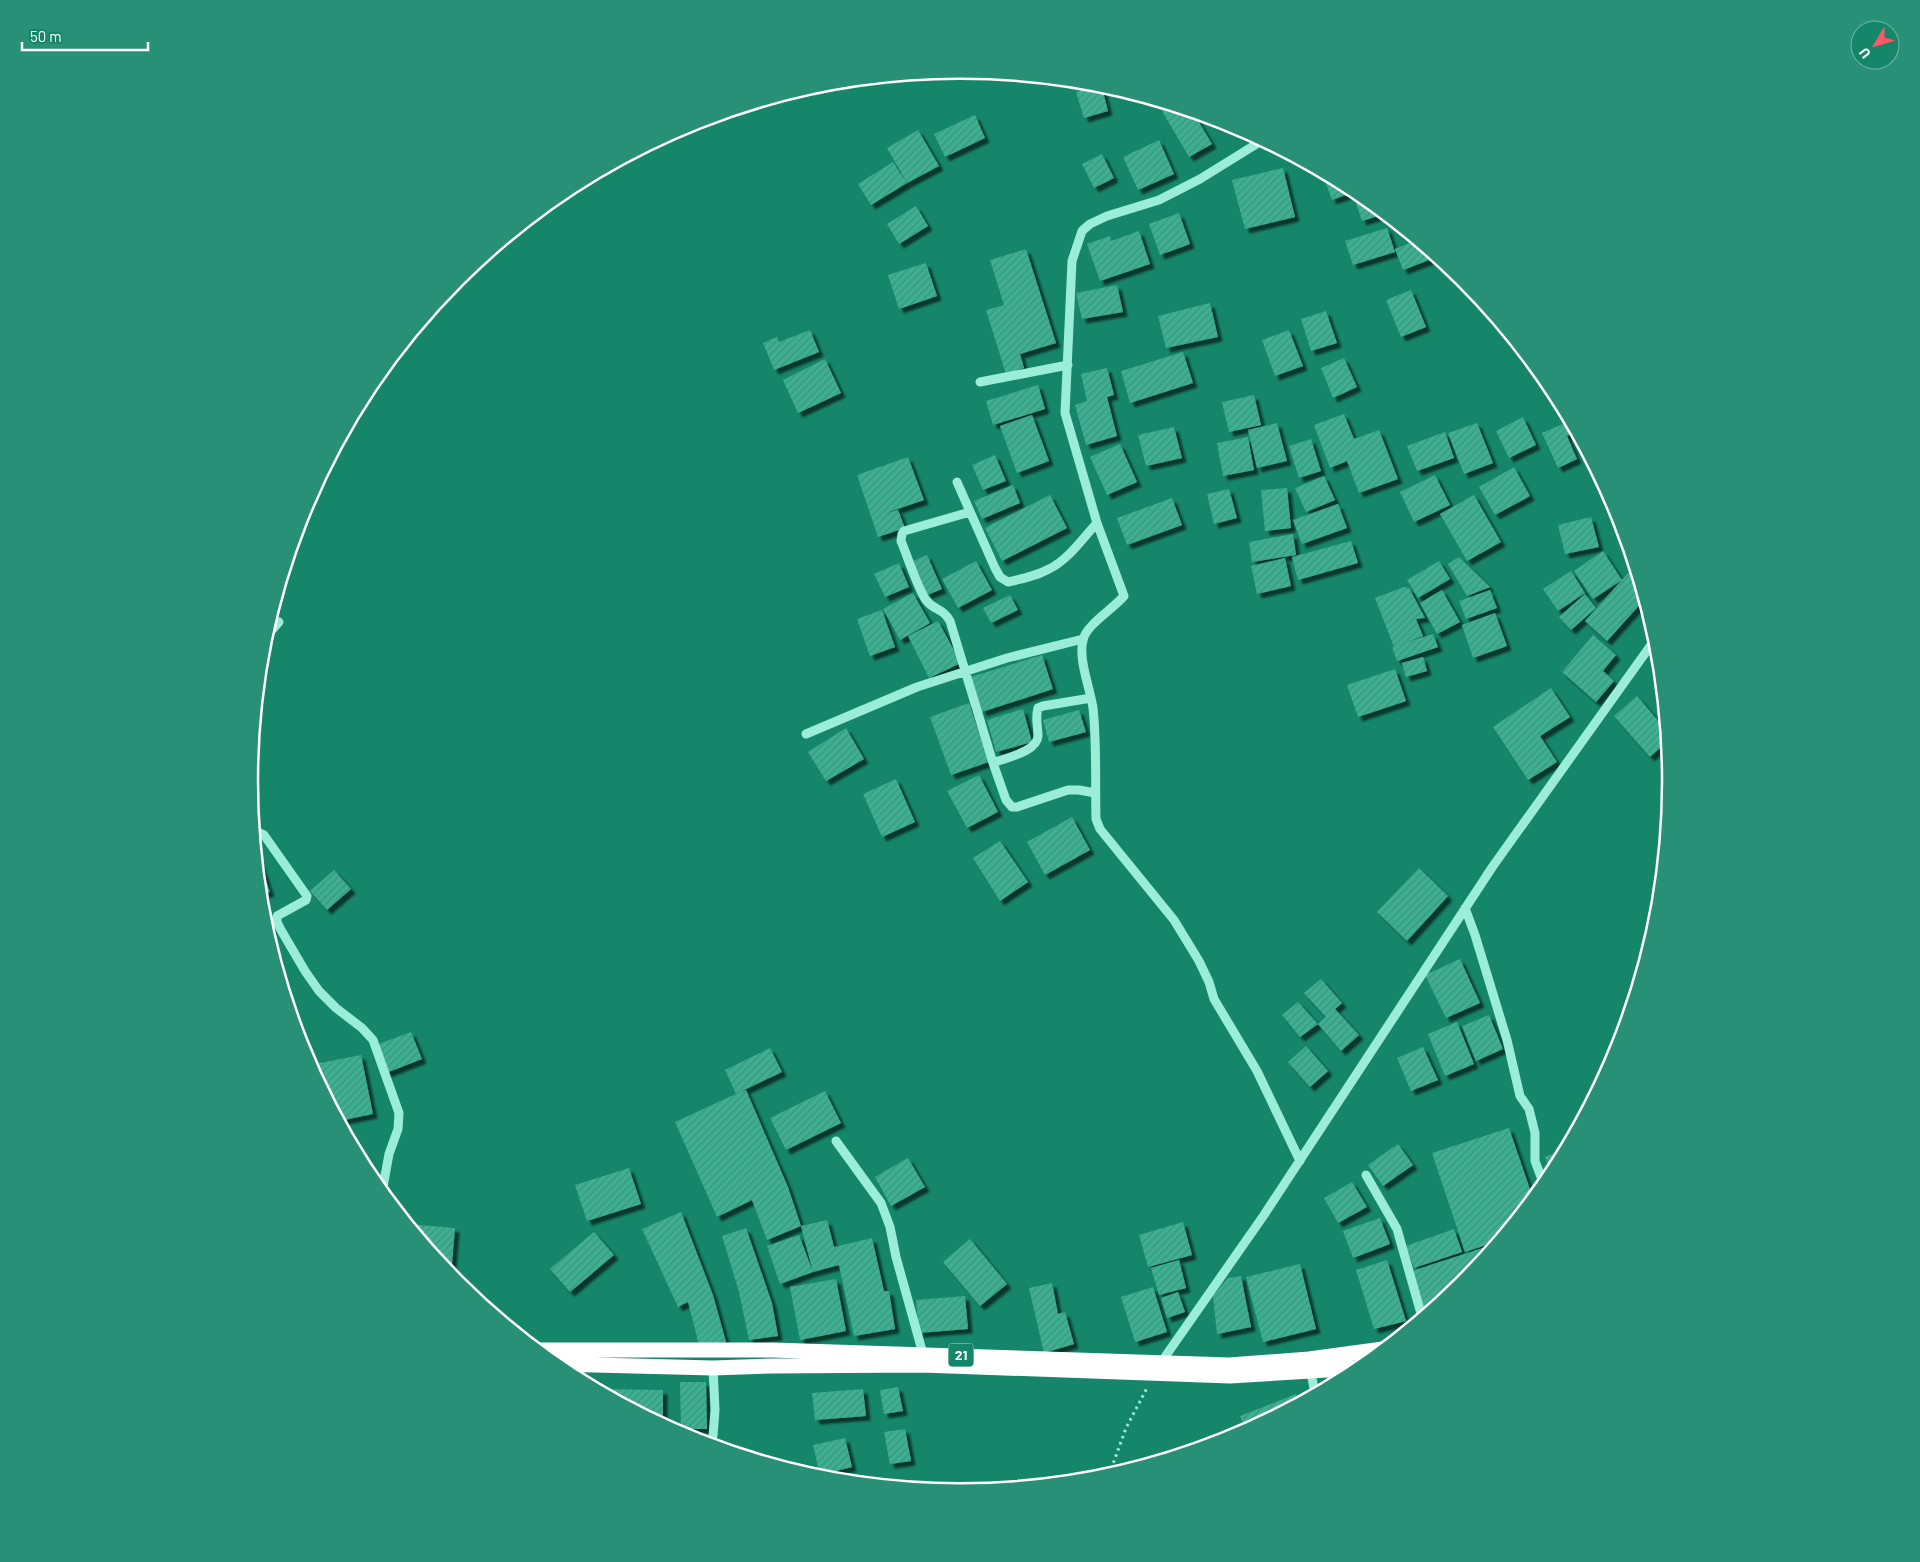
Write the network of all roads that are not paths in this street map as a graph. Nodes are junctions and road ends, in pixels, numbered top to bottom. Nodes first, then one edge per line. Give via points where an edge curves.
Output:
1 (1256, 144) edge
2 (1068, 365) junction
3 (980, 382) dead end
4 (957, 482) dead end
5 (970, 512) junction
6 (1097, 523) junction
7 (279, 622) dead end
8 (275, 626) edge
9 (1083, 639) junction
10 (1649, 647) edge
11 (965, 672) junction
12 (1091, 698) junction
13 (806, 734) dead end
14 (993, 763) junction
15 (1095, 793) junction
16 (260, 833) edge
17 (1466, 908) junction
18 (836, 1141) dead end
19 (1300, 1161) junction
20 (1366, 1175) dead end
21 (1541, 1176) edge
22 (384, 1182) edge
23 (1420, 1311) edge
24 (549, 1350) edge
25 (1367, 1353) edge
26 (923, 1354) junction
27 (569, 1364) edge
28 (1310, 1366) junction
29 (1346, 1367) edge
30 (713, 1368) junction
31 (1158, 1369) junction
32 (1314, 1387) edge
33 (713, 1436) dead end

1 - 2 street via 1200,180 1158,200 1107,216 1082,231 1072,261
2 - 3 street
2 - 6 street via 1065,413
4 - 5 street
5 - 6 street via 994,568 1008,582 1050,569
5 - 11 street via 904,531 901,537 925,599 942,610 950,621
6 - 9 street via 1124,596 1089,628
7 - 8 street
9 - 11 street
9 - 12 street via 1082,653
10 - 17 street
11 - 13 street via 917,687
11 - 14 street
12 - 14 street via 1038,708 1035,744
12 - 15 street
14 - 15 street via 1006,800 1012,806 1068,790
15 - 19 street via 1096,819 1100,829 1174,920 1200,961 1214,999 1257,1071
16 - 22 street via 308,896 277,916 281,930 319,991 373,1040 399,1113
17 - 19 street
17 - 21 street via 1507,1040 1520,1096 1528,1109 1534,1133 1535,1160
18 - 26 street via 881,1203
19 - 31 street
20 - 23 street via 1397,1229
24 - 26 highway, 21
25 - 28 highway, 21
26 - 31 highway, 21
27 - 30 highway, 21
28 - 29 highway, 21
28 - 31 highway, 21 via 1229,1365
28 - 32 street
30 - 31 highway, 21 via 922,1365
30 - 33 street

